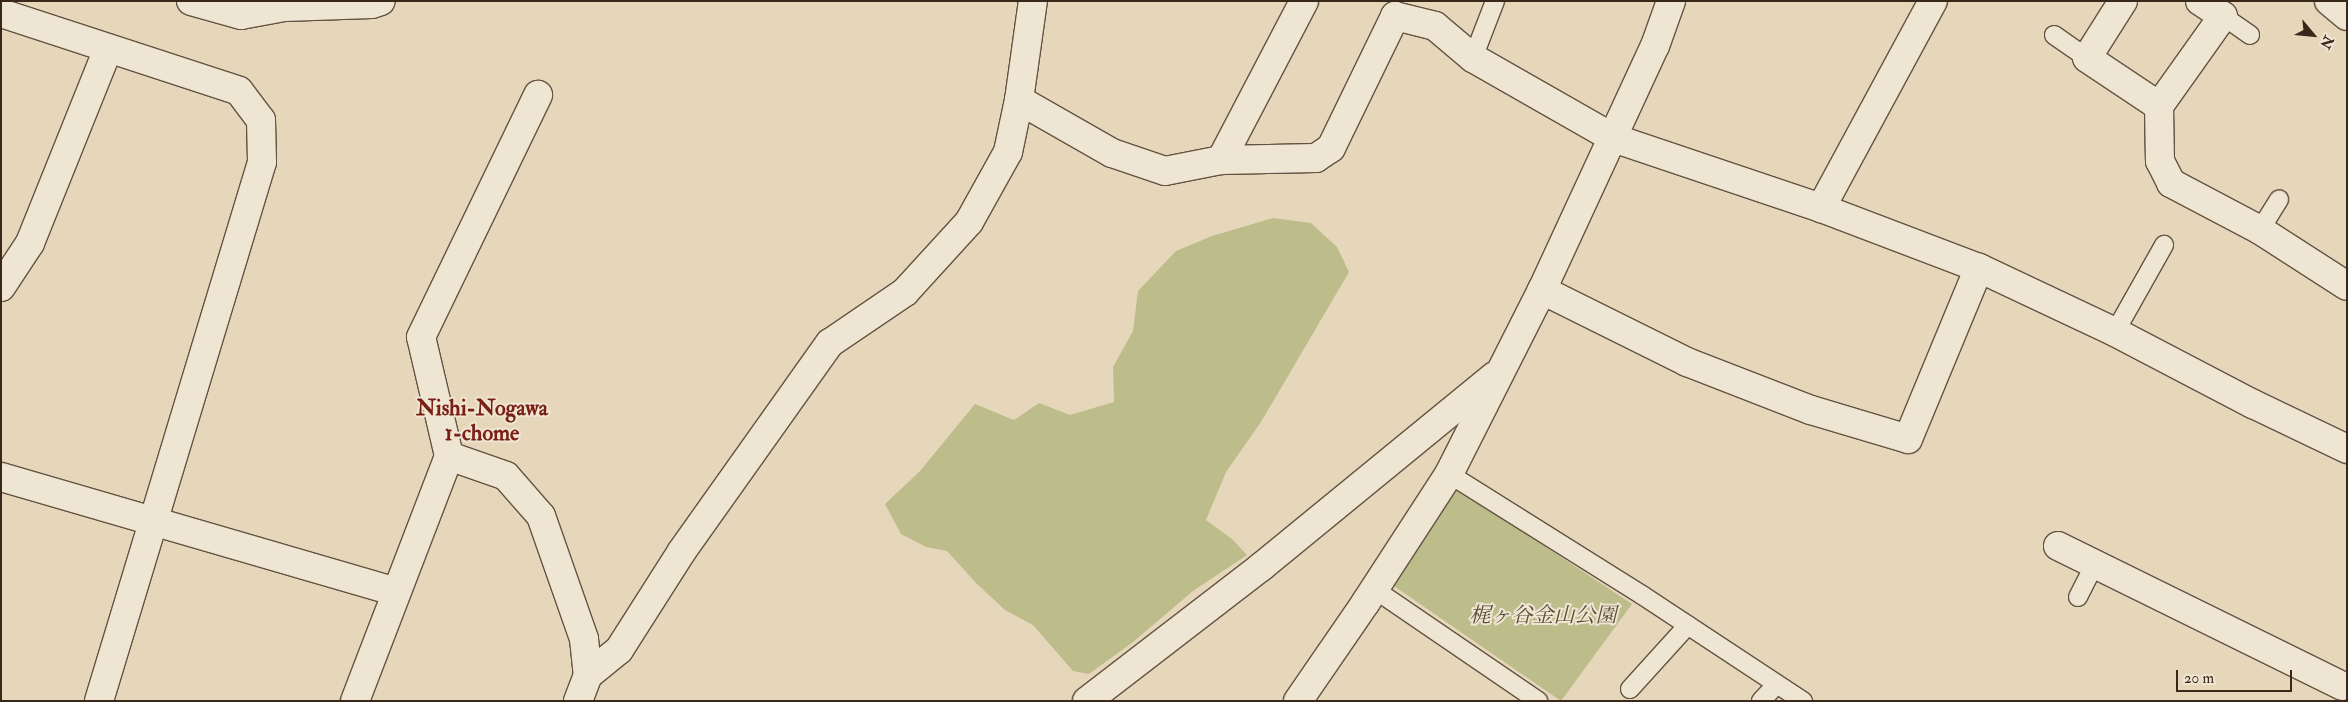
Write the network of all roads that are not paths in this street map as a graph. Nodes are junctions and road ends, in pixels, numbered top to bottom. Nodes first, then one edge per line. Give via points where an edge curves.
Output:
1 (192, 1) edge
2 (381, 1) edge
3 (1032, 1) edge
4 (1304, 1) edge
5 (1495, 1) edge
6 (1671, 1) edge
7 (1933, 1) edge
8 (2123, 1) edge
9 (2200, 1) edge
10 (2330, 1) edge
11 (1, 13) edge
12 (2223, 16) junction
13 (2347, 16) edge
14 (2054, 35) dead end
15 (2250, 35) dead end
16 (108, 49) junction
17 (1473, 58) junction
18 (2087, 58) junction
19 (538, 95) dead end
20 (1018, 100) junction
21 (2159, 106) junction
22 (1613, 138) junction
23 (1221, 160) junction
24 (2279, 200) dead end
25 (1821, 208) junction
26 (2260, 230) junction
27 (2164, 245) dead end
28 (1979, 268) junction
29 (2347, 286) edge
30 (1, 287) edge
31 (1542, 290) junction
32 (2115, 332) junction
33 (1501, 370) junction
34 (2347, 449) edge
35 (449, 456) junction
36 (1449, 474) junction
37 (1, 477) edge
38 (152, 520) junction
39 (2058, 546) dead end
40 (2095, 564) junction
41 (1374, 589) junction
42 (396, 592) junction
43 (2078, 596) dead end
44 (1688, 625) junction
45 (588, 675) junction
46 (1777, 684) junction
47 (2341, 688) edge
48 (1630, 689) dead end
49 (99, 701) edge
50 (355, 701) edge
51 (578, 701) edge
52 (1087, 701) edge
53 (1298, 701) edge
54 (1538, 701) edge
55 (1761, 701) edge
56 (1803, 701) edge

1 - 2 street via 241,15 284,8
3 - 20 street
4 - 23 street
5 - 17 lane
6 - 22 street via 1655,46
7 - 25 street
8 - 18 street
9 - 12 street
10 - 13 street
11 - 16 street
12 - 15 lane
12 - 21 street
14 - 18 lane
16 - 30 street via 30,243
16 - 38 street via 239,91 261,120 262,162
17 - 22 street
17 - 23 street via 1435,26 1395,16 1331,148 1316,158
18 - 21 street
19 - 35 street via 421,337
20 - 23 street via 1112,153 1165,171
20 - 45 street via 1008,152 969,222 906,292 830,342 682,551 619,650
21 - 26 street via 2160,161 2172,183
22 - 25 street
22 - 31 street
24 - 26 lane
25 - 28 street
26 - 29 street
27 - 32 lane
28 - 31 street via 1908,439 1811,410 1687,362
28 - 32 street
31 - 33 street
32 - 34 street
33 - 36 street
33 - 52 street via 1261,567
35 - 42 street
35 - 45 street via 506,476 541,516 584,639
36 - 41 street
36 - 44 lane
37 - 38 street
38 - 42 street
38 - 49 street
39 - 40 street
40 - 43 lane
40 - 47 street
41 - 53 street
41 - 54 lane
42 - 50 street
44 - 46 lane
44 - 48 lane
45 - 51 street
46 - 55 lane
46 - 56 lane

